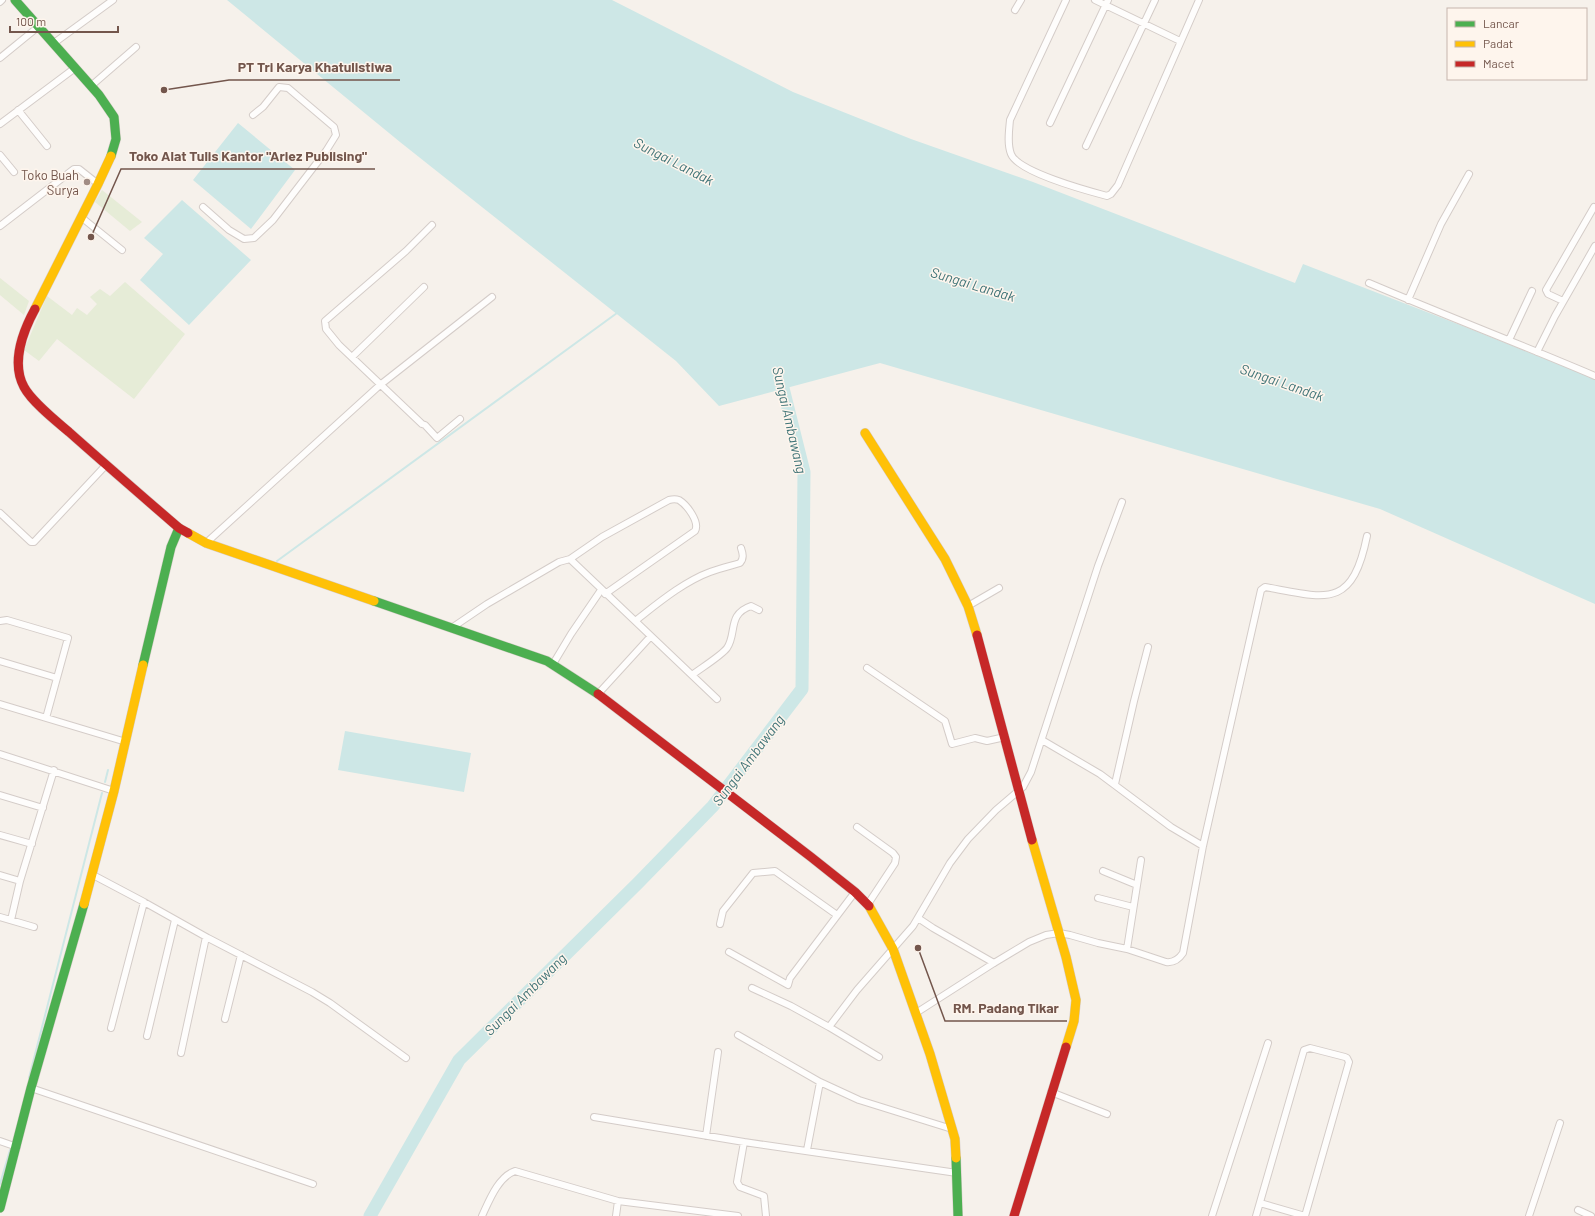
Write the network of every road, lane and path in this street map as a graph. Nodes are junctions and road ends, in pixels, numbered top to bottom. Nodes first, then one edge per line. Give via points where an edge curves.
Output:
1 (15, 0) edge
2 (113, 0) edge
3 (1020, 0) edge
4 (1066, 0) edge
5 (1095, 0) edge
6 (1155, 0) edge
7 (1199, 0) edge
8 (1107, 3) edge
9 (1015, 10) dead end
10 (1144, 23) junction
11 (38, 27) junction
12 (1180, 41) junction
13 (54, 43) junction
14 (136, 47) dead end
15 (0, 58) edge
16 (75, 68) junction
17 (91, 86) junction
18 (18, 110) junction
19 (253, 115) dead end
20 (1050, 123) dead end
21 (0, 124) edge
22 (47, 146) dead end
23 (1086, 146) dead end
24 (0, 155) edge
25 (14, 172) dead end
26 (1469, 174) dead end
27 (98, 184) junction
28 (203, 207) dead end
29 (1594, 207) dead end
30 (81, 217) junction
31 (432, 224) dead end
32 (0, 226) edge
33 (1595, 246) edge
34 (122, 250) dead end
35 (1369, 283) dead end
36 (424, 288) dead end
37 (1532, 291) dead end
38 (492, 297) dead end
39 (1408, 300) junction
40 (1563, 301) junction
41 (1509, 340) junction
42 (1537, 352) junction
43 (352, 357) junction
44 (1595, 376) edge
45 (380, 385) junction
46 (460, 420) dead end
47 (865, 433) dead end
48 (106, 465) junction
49 (1122, 502) dead end
50 (0, 513) edge
51 (179, 528) junction
52 (1367, 536) dead end
53 (206, 543) junction
54 (741, 548) dead end
55 (570, 559) junction
56 (999, 588) dead end
57 (603, 592) junction
58 (968, 606) junction
59 (759, 610) dead end
60 (0, 621) edge
61 (635, 621) junction
62 (453, 628) junction
63 (651, 636) junction
64 (1148, 647) dead end
65 (0, 661) edge
66 (553, 664) junction
67 (867, 668) dead end
68 (692, 675) junction
69 (57, 678) junction
70 (598, 694) junction
71 (717, 699) dead end
72 (0, 704) edge
73 (46, 718) junction
74 (1005, 737) junction
75 (1042, 740) junction
76 (126, 742) junction
77 (0, 754) edge
78 (54, 770) junction
79 (1115, 784) junction
80 (114, 791) junction
81 (1018, 791) junction
82 (0, 795) edge
83 (43, 808) junction
84 (857, 827) dead end
85 (0, 835) edge
86 (32, 844) junction
87 (1203, 846) junction
88 (1141, 860) dead end
89 (1103, 871) dead end
90 (0, 875) edge
91 (93, 875) junction
92 (20, 881) junction
93 (1137, 885) junction
94 (855, 892) junction
95 (1098, 898) dead end
96 (144, 902) junction
97 (868, 904) junction
98 (1133, 907) junction
99 (837, 915) junction
100 (0, 917) edge
101 (918, 918) junction
102 (11, 920) junction
103 (175, 920) junction
104 (720, 924) dead end
105 (34, 927) dead end
106 (1060, 933) junction
107 (206, 937) junction
108 (893, 949) junction
109 (1127, 949) junction
110 (730, 952) dead end
111 (240, 955) junction
112 (994, 963) junction
113 (752, 988) dead end
114 (916, 1013) junction
115 (225, 1018) dead end
116 (829, 1027) junction
117 (111, 1028) dead end
118 (738, 1035) dead end
119 (147, 1036) dead end
120 (1268, 1043) dead end
121 (718, 1052) dead end
122 (181, 1053) dead end
123 (879, 1057) dead end
124 (406, 1058) dead end
125 (820, 1082) junction
126 (31, 1088) junction
127 (1052, 1092) junction
128 (1107, 1114) dead end
129 (594, 1117) dead end
130 (1560, 1123) dead end
131 (952, 1129) junction
132 (706, 1136) junction
133 (0, 1141) edge
134 (744, 1142) junction
135 (17, 1147) junction
136 (807, 1150) junction
137 (956, 1173) junction
138 (313, 1184) dead end
139 (618, 1201) junction
140 (1260, 1203) junction
141 (0, 1208) edge
142 (1578, 1210) dead end
143 (482, 1216) edge
144 (616, 1216) edge
145 (738, 1216) edge
146 (766, 1216) edge
147 (958, 1216) edge
148 (1014, 1216) edge
149 (1212, 1216) edge
150 (1256, 1216) edge
151 (1305, 1216) edge
152 (1529, 1216) edge
153 (1591, 1216) edge

1 - 11 main road
2 - 13 street
3 - 9 street
4 - 12 street via 1010,120 1008,140 1011,154 1016,161 1056,181 1107,196 1111,194 1118,185
5 - 8 street
6 - 10 street
7 - 12 street
8 - 10 street
8 - 20 street
10 - 12 street
10 - 23 street
11 - 13 main road
11 - 15 street
13 - 16 main road
14 - 17 street
16 - 17 main road
16 - 18 street
17 - 27 main road via 114,117 115,124 116,139
18 - 21 street
18 - 22 street
19 - 28 street via 280,87 288,88 334,126 336,135 273,220 254,238 244,239 229,230
24 - 25 street
26 - 39 street via 1441,224
27 - 30 main road
27 - 32 street via 74,168
29 - 40 street via 1546,290 1548,294
30 - 34 street
30 - 48 main road via 31,316 22,339 18,365 24,387 41,407
31 - 43 street via 325,321 330,335
33 - 40 street
35 - 39 street
36 - 43 street
37 - 41 street
38 - 45 street
39 - 41 street
40 - 42 street
41 - 42 street
42 - 44 street
43 - 45 street
45 - 46 street via 437,438
45 - 53 street
47 - 58 main road via 945,559
48 - 50 street via 34,542
48 - 51 main road
49 - 75 street via 1098,566
51 - 53 main road
51 - 76 main road via 172,547
52 - 87 street via 1364,555 1355,574 1346,588 1335,594 1302,595 1265,587 1261,590
53 - 62 main road
54 - 61 street via 743,554 740,563 709,572 694,580
55 - 57 street
55 - 57 street via 602,537 669,500 675,499 688,509 696,523 695,531
55 - 62 street via 559,562 487,604
56 - 58 street
57 - 61 street
57 - 66 street via 571,634
58 - 74 main road
59 - 68 street via 751,606 741,612 734,624 727,648
60 - 69 street via 7,620 68,638
61 - 63 street
62 - 66 main road
63 - 68 street
63 - 70 street
64 - 79 street
65 - 69 street
66 - 70 main road
67 - 74 street via 945,721 952,744 975,738 987,741
68 - 71 street
69 - 73 street
70 - 94 main road
72 - 73 street
73 - 76 street
74 - 81 main road
75 - 79 street
75 - 81 street via 1028,780
76 - 80 main road
77 - 78 street
78 - 80 street
78 - 83 street
79 - 87 street via 1171,827
80 - 91 main road
81 - 101 street via 968,839 950,863
81 - 106 main road
82 - 83 street
83 - 86 street
84 - 97 street via 896,857 895,863
85 - 86 street
86 - 92 street
87 - 109 street via 1181,957 1171,963
88 - 93 street
89 - 93 street
90 - 92 street
91 - 96 street
91 - 126 main road
92 - 102 street
93 - 98 street
94 - 97 main road
94 - 99 street
95 - 98 street
96 - 103 street
96 - 117 street
97 - 108 main road
98 - 109 street
99 - 104 street via 774,871 753,873 723,912
99 - 110 street via 790,978 788,985
100 - 102 street
101 - 108 street
101 - 112 street
102 - 105 street
103 - 107 street
103 - 119 street
106 - 109 street
106 - 112 street via 1036,938
106 - 127 main road via 1072,980 1076,1011
107 - 111 street
107 - 122 street
108 - 114 main road
108 - 116 street
111 - 115 street
111 - 124 street via 330,1003
112 - 114 street
113 - 116 street
114 - 131 main road
116 - 123 street
118 - 125 street
120 - 149 street
121 - 132 street
125 - 131 street via 859,1100
125 - 136 street
126 - 135 main road
126 - 138 street
127 - 128 street
127 - 148 main road
129 - 132 street
130 - 152 street
131 - 137 main road via 956,1148
132 - 134 street
133 - 135 street
134 - 136 street
134 - 146 street via 737,1182 740,1187 764,1196
135 - 141 main road
136 - 137 street
137 - 147 main road
139 - 143 street via 515,1171 500,1184
139 - 144 street
139 - 145 street
140 - 150 street
140 - 151 street
140 - 151 street via 1303,1052 1310,1048 1345,1057 1349,1062
142 - 153 street

